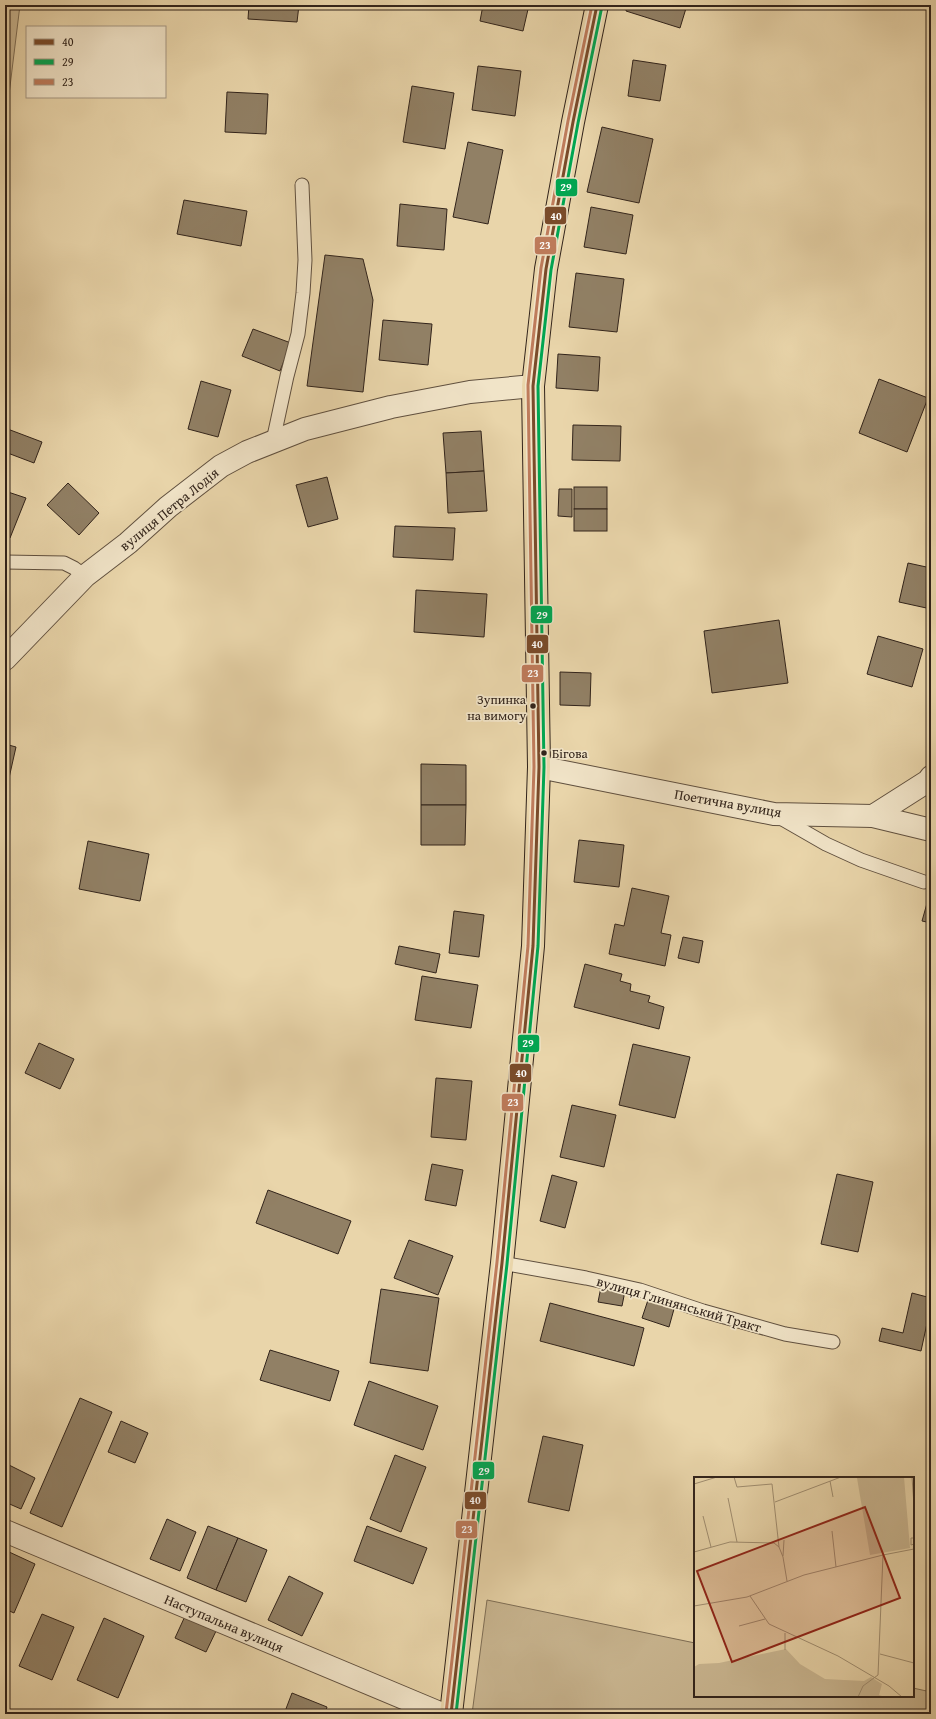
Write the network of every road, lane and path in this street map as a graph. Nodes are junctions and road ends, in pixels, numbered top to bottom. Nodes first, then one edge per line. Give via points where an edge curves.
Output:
1 (597, 5) edge
2 (302, 185) dead end
3 (532, 386) junction
4 (273, 441) junction
5 (5, 562) edge
6 (85, 576) junction
7 (5, 659) edge
8 (539, 767) junction
9 (931, 777) edge
10 (774, 814) junction
11 (873, 816) junction
12 (931, 830) edge
13 (924, 882) dead end
14 (502, 1263) junction
15 (833, 1342) dead end
16 (5, 1531) edge
17 (442, 1714) edge
18 (451, 1714) edge

1 - 3 main road via 546,269
2 - 4 lane via 305,260 303,293 298,334 286,376
3 - 4 street, вулиця Петра Лодія via 470,392 391,407 305,429
3 - 8 main road
4 - 6 street, вулиця Петра Лодія via 221,466
5 - 6 lane via 64,563
6 - 7 street, вулиця Петра Лодія
8 - 10 street, Поетична вулиця
8 - 14 main road via 533,946
9 - 11 street
10 - 11 street, Поетична вулиця
10 - 13 lane via 861,860
11 - 12 street, Поетична вулиця
14 - 15 lane, вулиця Глинянський Тракт via 640,1290 777,1332
14 - 18 main road
16 - 17 street, Наступальна вулиця

